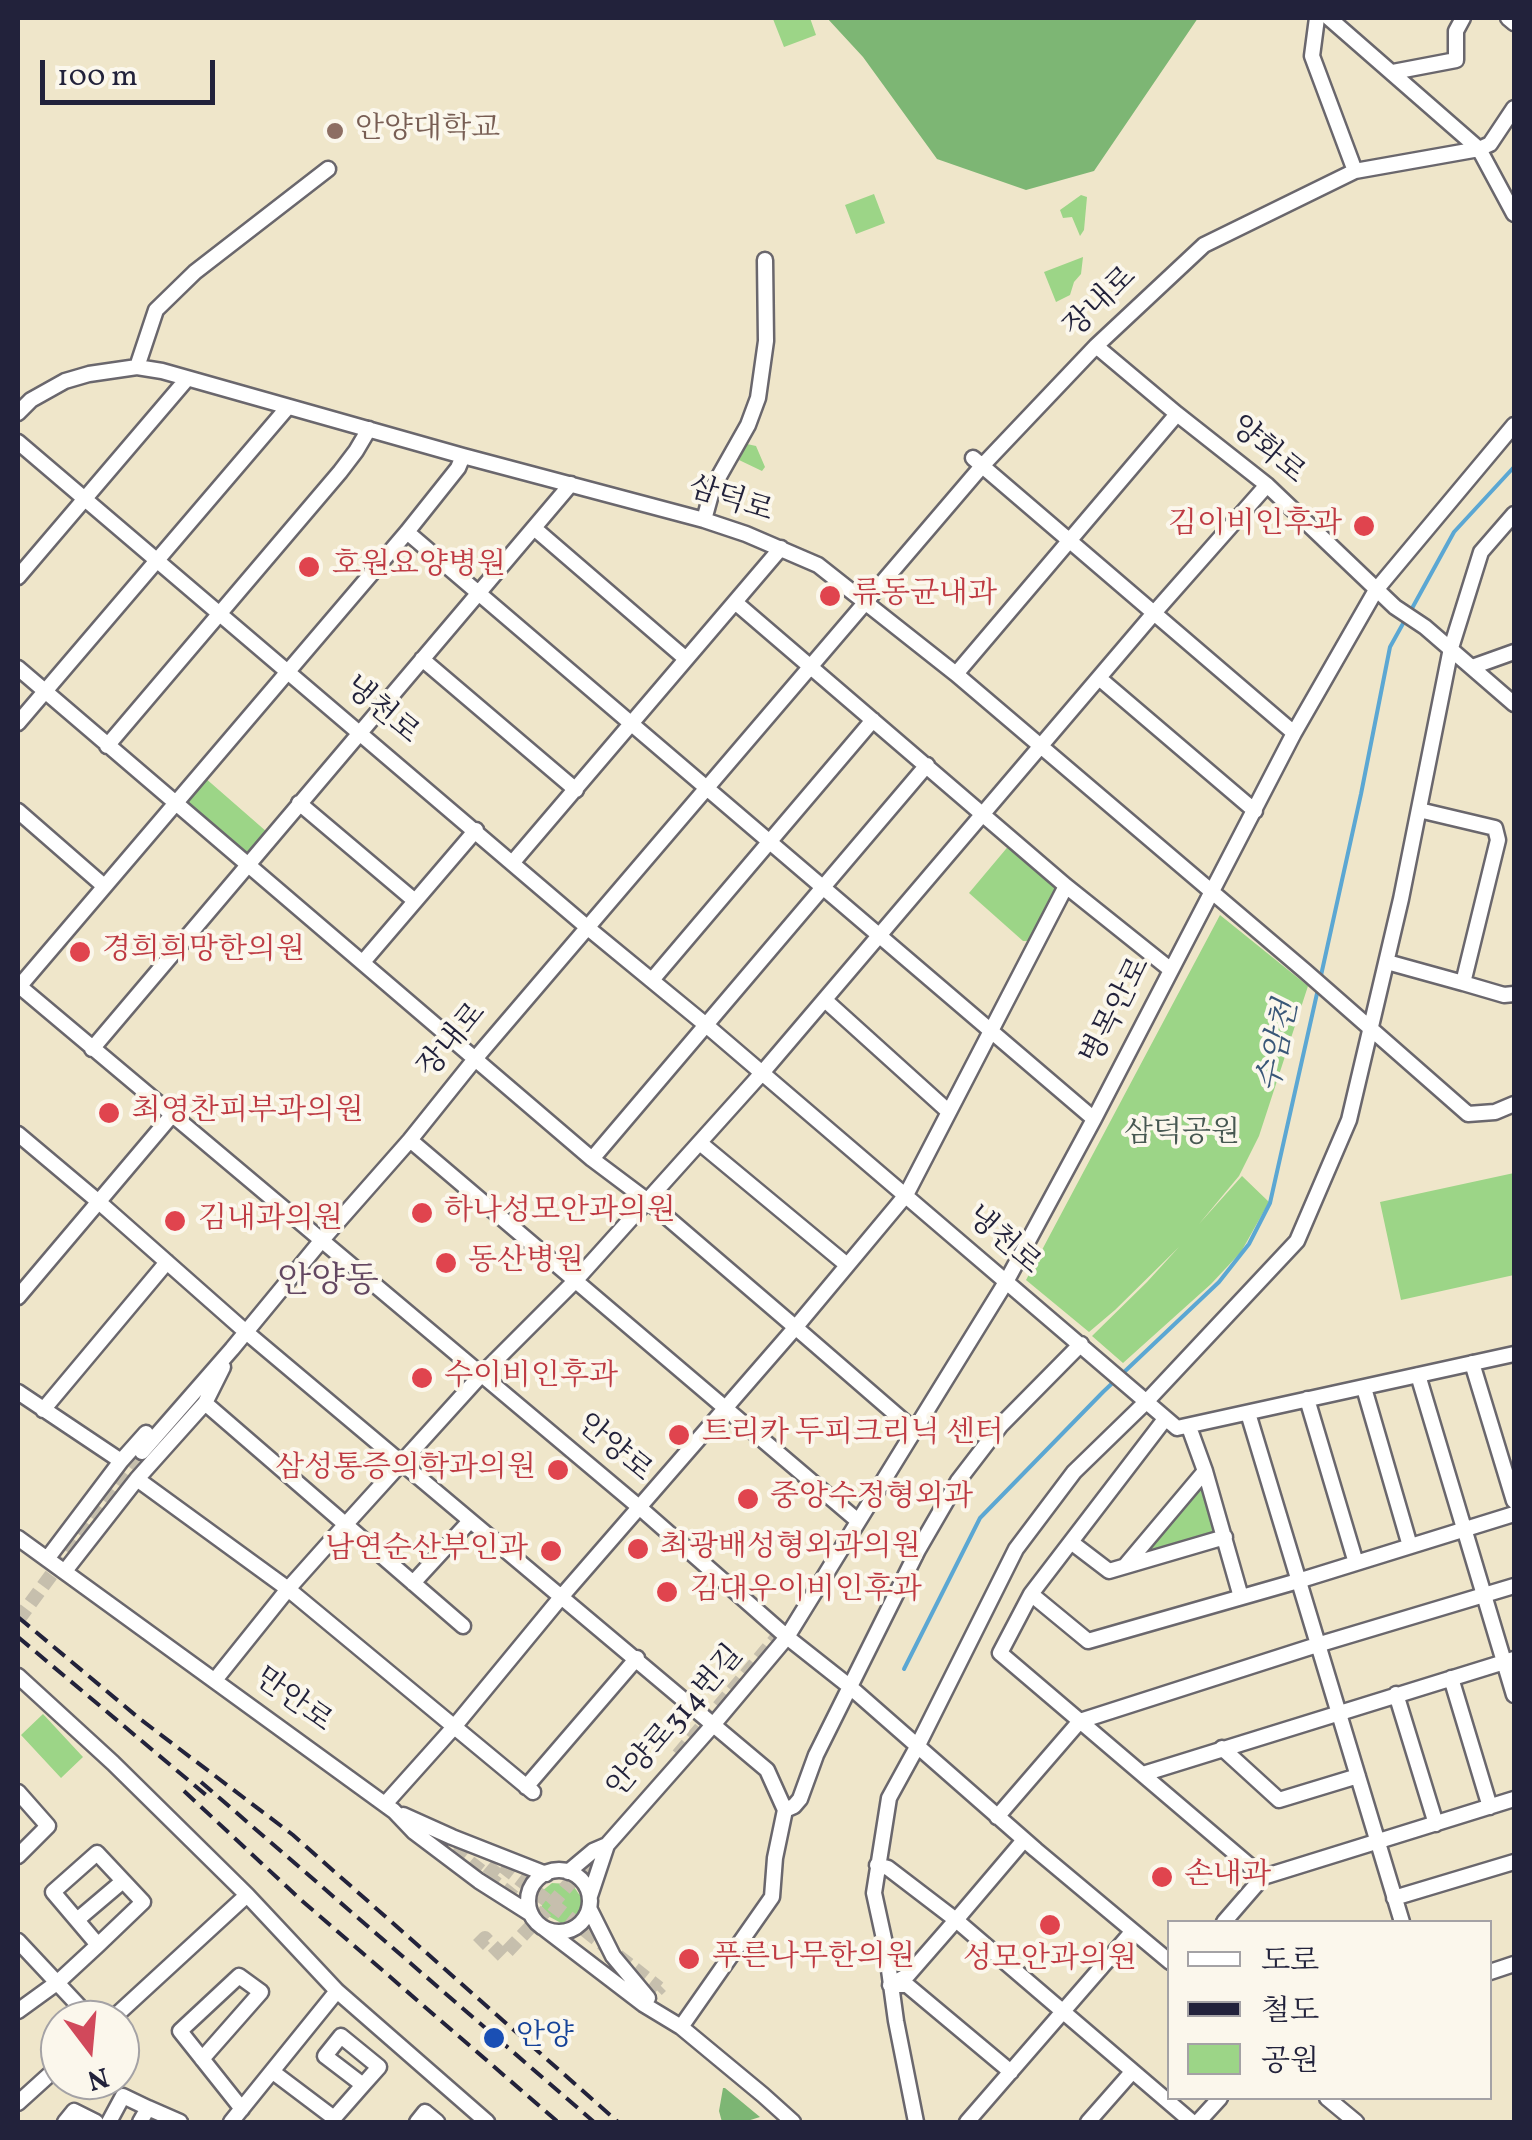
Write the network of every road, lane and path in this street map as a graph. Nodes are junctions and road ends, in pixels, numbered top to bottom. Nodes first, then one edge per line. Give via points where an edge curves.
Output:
1 (1317, 18) edge
2 (1329, 18) edge
3 (1462, 18) edge
4 (1508, 18) edge
5 (1514, 22) edge
6 (1393, 72) junction
7 (1514, 108) edge
8 (1479, 149) junction
9 (328, 169) dead end
10 (1355, 172) junction
11 (1514, 214) edge
12 (765, 260) dead end
13 (1096, 346) junction
14 (138, 367) junction
15 (187, 379) junction
16 (288, 407) junction
17 (18, 414) edge
18 (1176, 414) junction
19 (1514, 424) edge
20 (369, 429) junction
21 (18, 442) edge
22 (463, 456) junction
23 (977, 462) junction
24 (571, 484) junction
25 (1267, 485) junction
26 (84, 497) junction
27 (1514, 514) edge
28 (704, 520) junction
29 (534, 528) junction
30 (407, 532) junction
31 (1068, 541) junction
32 (781, 548) junction
33 (156, 559) junction
34 (18, 577) edge
35 (1376, 590) junction
36 (478, 593) junction
37 (735, 602) junction
38 (867, 602) junction
39 (220, 612) junction
40 (1154, 613) junction
41 (1450, 648) junction
42 (1514, 652) edge
43 (422, 659) junction
44 (686, 659) junction
45 (1472, 667) junction
46 (18, 668) edge
47 (811, 668) junction
48 (288, 670) junction
49 (956, 674) junction
50 (1099, 678) junction
51 (44, 692) junction
52 (1514, 704) edge
53 (874, 720) junction
54 (18, 724) edge
55 (632, 724) junction
56 (361, 732) junction
57 (1294, 733) junction
58 (108, 746) junction
59 (1041, 747) junction
60 (927, 765) junction
61 (708, 788) junction
62 (576, 790) junction
63 (176, 803) junction
64 (299, 803) junction
65 (1419, 810) junction
66 (1255, 811) junction
67 (18, 812) edge
68 (984, 814) junction
69 (476, 830) junction
70 (769, 841) junction
71 (514, 862) junction
72 (248, 864) junction
73 (104, 886) junction
74 (822, 886) junction
75 (1066, 886) junction
76 (1212, 892) junction
77 (414, 901) junction
78 (588, 928) junction
79 (880, 935) junction
80 (363, 962) junction
81 (1387, 962) junction
82 (1171, 970) junction
83 (652, 980) junction
84 (1464, 983) junction
85 (18, 986) edge
86 (1514, 994) edge
87 (825, 1000) junction
88 (706, 1025) junction
89 (991, 1029) junction
90 (1372, 1030) junction
91 (92, 1049) junction
92 (476, 1059) junction
93 (762, 1073) junction
94 (1514, 1104) edge
95 (949, 1112) junction
96 (172, 1115) junction
97 (1094, 1119) junction
98 (410, 1140) junction
99 (20, 1142) edge
100 (700, 1143) junction
101 (592, 1158) junction
102 (906, 1195) junction
103 (648, 1201) junction
104 (100, 1203) junction
105 (322, 1240) junction
106 (167, 1262) junction
107 (847, 1265) junction
108 (574, 1281) junction
109 (1006, 1282) junction
110 (18, 1297) edge
111 (794, 1328) junction
112 (246, 1332) junction
113 (1081, 1344) junction
114 (232, 1350) junction
115 (1514, 1354) edge
116 (1472, 1363) junction
117 (481, 1375) junction
118 (1418, 1375) junction
119 (1364, 1388) junction
120 (18, 1392) edge
121 (1307, 1400) junction
122 (1146, 1402) junction
123 (205, 1403) junction
124 (724, 1408) junction
125 (43, 1410) junction
126 (1248, 1413) junction
127 (1165, 1419) junction
128 (1188, 1427) junction
129 (914, 1430) junction
130 (142, 1452) tunnel mouth
131 (121, 1462) junction
132 (402, 1462) junction
133 (1205, 1471) junction
134 (138, 1479) junction
135 (1514, 1501) edge
136 (639, 1508) junction
137 (1514, 1514) edge
138 (858, 1520) junction
139 (470, 1521) junction
140 (346, 1524) junction
141 (1464, 1529) junction
142 (1225, 1537) junction
143 (18, 1538) edge
144 (1071, 1542) junction
145 (1410, 1546) junction
146 (47, 1559) junction
147 (1356, 1563) junction
148 (1123, 1568) junction
149 (65, 1571) junction
150 (1298, 1581) junction
151 (413, 1583) junction
152 (1514, 1586) edge
153 (288, 1589) junction
154 (1030, 1594) junction
155 (562, 1596) junction
156 (1485, 1596) junction
157 (1241, 1598) junction
158 (463, 1626) dead end
159 (787, 1636) junction
160 (1317, 1645) junction
161 (636, 1658) junction
162 (1510, 1660) edge
163 (18, 1676) edge
164 (1451, 1678) junction
165 (215, 1680) junction
166 (849, 1686) junction
167 (34, 1688) junction
168 (18, 1692) edge
169 (1396, 1694) junction
170 (1514, 1695) edge
171 (1337, 1714) junction
172 (1080, 1721) junction
173 (713, 1725) junction
174 (454, 1727) junction
175 (917, 1747) junction
176 (1222, 1748) junction
177 (1143, 1774) junction
178 (1358, 1776) junction
179 (1514, 1799) edge
180 (20, 1801) edge
181 (1490, 1807) junction
182 (390, 1808) junction
183 (785, 1810) junction
184 (997, 1817) junction
185 (1436, 1824) junction
186 (1024, 1840) junction
187 (1378, 1842) junction
188 (608, 1845) junction
189 (18, 1856) edge
190 (1514, 1862) edge
191 (877, 1866) junction
192 (568, 1872) junction
193 (546, 1874) junction
194 (1263, 1877) junction
195 (123, 1881) junction
196 (247, 1895) junction
197 (1394, 1898) junction
198 (590, 1903) junction
199 (531, 1914) junction
200 (77, 1920) junction
201 (956, 1920) junction
202 (1226, 1920) edge
203 (1401, 1920) edge
204 (545, 1929) junction
205 (1132, 1932) junction
206 (18, 1941) edge
207 (98, 1945) junction
208 (1167, 1960) edge
209 (58, 1982) junction
210 (890, 1985) junction
211 (337, 1991) junction
212 (74, 2000) edge
213 (133, 2000) edge
214 (18, 2011) edge
215 (1061, 2012) junction
216 (675, 2024) junction
217 (202, 2059) junction
218 (273, 2072) junction
219 (1011, 2072) junction
220 (1132, 2072) junction
221 (40, 2083) edge
222 (363, 2085) dead end
223 (1167, 2100) edge
224 (1167, 2100) edge
225 (1218, 2100) edge
226 (1329, 2100) edge
227 (18, 2103) edge
228 (148, 2108) junction
229 (242, 2110) junction
230 (65, 2122) edge
231 (96, 2122) edge
232 (109, 2122) edge
233 (140, 2122) edge
234 (180, 2122) edge
235 (231, 2122) edge
236 (416, 2122) edge
237 (437, 2122) edge
238 (487, 2122) edge
239 (793, 2122) edge
240 (916, 2122) edge
241 (968, 2122) edge
242 (1088, 2122) edge
243 (1195, 2122) edge
244 (1356, 2122) edge

1 - 10 street via 1312,56
2 - 6 street
3 - 6 street via 1456,60
4 - 5 street
6 - 8 street
7 - 8 street via 1490,144
8 - 10 street, 장내로
8 - 11 street
9 - 14 street via 156,310
10 - 13 street, 장내로 via 1204,246
12 - 28 street via 766,341 758,398
13 - 18 street, 양화로
13 - 23 street, 장내로
14 - 15 street, 삼덕로
14 - 17 street, 삼덕로 via 65,382
15 - 16 street, 삼덕로
15 - 26 street
16 - 20 street, 삼덕로
16 - 33 street
18 - 25 street, 양화로
18 - 31 street
19 - 35 street, 병목안로
20 - 22 street, 삼덕로
20 - 39 street
21 - 26 street, 냉천로
22 - 24 street, 삼덕로
22 - 30 street
23 - 31 street
23 - 38 street, 장내로
24 - 28 street, 삼덕로
24 - 29 street
25 - 35 street, 양화로
25 - 40 street
26 - 33 street, 냉천로
26 - 34 street
27 - 41 street via 1481,552
28 - 32 street, 삼덕로
29 - 36 street
29 - 44 street
30 - 36 street
30 - 48 street
31 - 40 street
31 - 49 street
32 - 37 street
32 - 38 street, 삼덕로 via 818,565
33 - 39 street, 냉천로
33 - 51 street
35 - 41 street, 양화로
35 - 57 street, 병목안로
36 - 43 street
36 - 55 street
37 - 44 street
37 - 47 street
38 - 47 street, 장내로
38 - 49 street, 삼덕로
39 - 48 street, 냉천로
39 - 58 street
40 - 50 street
40 - 57 street
41 - 45 street
41 - 65 street
42 - 45 street
43 - 56 street
43 - 62 street
44 - 55 street
45 - 52 street
46 - 51 street
47 - 53 street
47 - 61 street, 장내로
48 - 56 street, 냉천로
48 - 63 street
49 - 59 street, 삼덕로
50 - 59 street
50 - 66 street
51 - 54 street
51 - 58 street
53 - 60 street
53 - 70 street
55 - 61 street
55 - 62 street
56 - 64 street
56 - 69 street, 냉천로
57 - 66 street, 병목안로
58 - 63 street
59 - 68 street
59 - 76 street, 삼덕로
60 - 68 street
60 - 74 street
61 - 70 street
61 - 78 street, 장내로
62 - 71 street
63 - 72 street
63 - 73 street
64 - 72 street
64 - 77 street
65 - 81 street
65 - 84 street via 1494,828 1498,840
66 - 76 street, 병목안로
67 - 73 street
68 - 75 street
68 - 79 street
69 - 71 street, 냉천로
69 - 77 street
70 - 74 street
70 - 83 street
71 - 78 street, 냉천로
72 - 80 street
72 - 91 street
73 - 85 street
74 - 79 street
74 - 88 street
75 - 82 street
75 - 89 street
76 - 82 street, 병목안로
76 - 90 street, 삼덕로
77 - 80 street
78 - 83 street, 냉천로
78 - 92 street, 장내로
79 - 87 street
79 - 89 street
80 - 92 street
81 - 84 street
81 - 90 street
82 - 97 street, 병목안로
83 - 88 street, 냉천로
84 - 86 street
85 - 91 street, 안양로
87 - 93 street
87 - 95 street
88 - 93 street, 냉천로
88 - 101 street
89 - 95 street
89 - 97 street
90 - 94 street via 1468,1114
90 - 122 street via 1349,1120 1297,1241
91 - 96 street, 안양로
92 - 98 street, 장내로
92 - 101 street
93 - 100 street
93 - 102 street, 냉천로
95 - 102 street
96 - 104 street
96 - 105 street, 안양로
97 - 109 street, 병목안로
98 - 105 street, 장내로
98 - 108 street
99 - 104 street
100 - 103 street
100 - 107 street
101 - 103 street
102 - 107 street
102 - 109 street, 냉천로
103 - 108 street
103 - 111 street
104 - 106 street
104 - 110 street
105 - 112 street, 장내로
105 - 117 street, 안양로
106 - 112 street
106 - 125 street
107 - 111 street
108 - 117 street
108 - 124 street
109 - 113 street, 냉천로
109 - 129 street, 병목안로
111 - 124 street
111 - 129 street
112 - 114 street, 장내로
112 - 132 street
113 - 122 street, 냉천로
113 - 166 street via 1001,1425 958,1481
114 - 123 street
114 - 130 street, 장내로
114 - 131 street via 192,1381
115 - 116 street
116 - 118 street
116 - 135 street
117 - 132 street
117 - 136 street, 안양로
118 - 119 street
118 - 141 street
119 - 121 street
119 - 145 street
120 - 125 street
121 - 126 street
121 - 147 street
122 - 127 street, 냉천로
122 - 175 street via 1074,1472 1016,1549
123 - 134 street
123 - 140 street
124 - 136 street
124 - 138 street
125 - 131 street
126 - 128 street
126 - 150 street
127 - 128 street
127 - 144 street
128 - 133 street
129 - 138 street, 병목안로
131 - 146 street
132 - 139 street
132 - 140 street
133 - 142 street
133 - 148 street
134 - 149 street
134 - 153 street
136 - 155 street
136 - 159 street, 안양로
137 - 141 street
138 - 159 street, 병목안로
139 - 151 street
139 - 155 street
140 - 151 street
140 - 153 street
141 - 145 street
141 - 156 street
142 - 148 street
142 - 157 street
143 - 146 street, 만안로
144 - 148 street via 1108,1571
144 - 154 street
145 - 147 street
146 - 149 street, 만안로
147 - 150 street
149 - 165 street, 만안로
150 - 157 street
150 - 160 street
151 - 158 street
152 - 156 street
153 - 165 street
153 - 174 street
154 - 157 street via 1088,1641
154 - 172 street via 1000,1654
155 - 161 street
155 - 174 street
156 - 160 street
156 - 162 street
159 - 166 street, 안양로
159 - 173 street, 안양로314번길
160 - 171 street
160 - 172 street
161 - 173 street
161 - 174 street via 530,1790
162 - 164 street
162 - 170 street
163 - 167 street
164 - 169 street
164 - 181 street
165 - 182 street, 만안로
166 - 175 street, 안양로
166 - 183 street via 800,1800
167 - 168 street
167 - 196 street
169 - 171 street
169 - 185 street
171 - 176 street
171 - 178 street
172 - 177 street
172 - 184 street
173 - 183 street via 768,1770
173 - 188 street, 안양로314번길
174 - 182 street
175 - 184 street, 안양로
175 - 191 street via 888,1798
176 - 177 street
176 - 178 street via 1278,1800
177 - 194 street
178 - 187 street
179 - 181 street
180 - 189 street via 48,1826
181 - 185 street
182 - 193 street
182 - 199 street, 만안로
183 - 216 street via 772,1897
184 - 186 street, 안양로
185 - 187 street
186 - 201 street
186 - 205 street, 안양로
187 - 194 street
187 - 197 street
188 - 192 street
188 - 198 street
190 - 197 street
191 - 201 street
191 - 210 street via 874,1893
192 - 193 street
192 - 198 street via 586,1886
193 - 199 street via 530,1891
194 - 202 street
195 - 200 street
195 - 200 street via 97,1853 53,1892
195 - 207 street via 143,1902
196 - 211 street
196 - 213 street
197 - 203 street
198 - 204 street via 577,1926
198 - 216 street via 612,1956
199 - 204 street
200 - 207 street
201 - 210 street via 908,1975
201 - 215 street
204 - 216 street
205 - 208 street, 안양로
205 - 215 street
206 - 209 street
207 - 209 street
209 - 212 street
209 - 214 street
210 - 219 street via 907,1986
210 - 240 street
211 - 218 street
211 - 238 street
215 - 219 street
215 - 220 street
216 - 239 street
217 - 217 street via 180,2031 238,1976 260,1992
217 - 229 street
218 - 222 street via 334,2118
218 - 229 street
219 - 241 street
220 - 223 street
220 - 242 street
221 - 227 street
224 - 243 street
225 - 243 street
226 - 244 street
228 - 232 street via 123,2096
228 - 233 street
228 - 234 street
229 - 235 street
230 - 231 street via 74,2111
236 - 237 street via 425,2112

